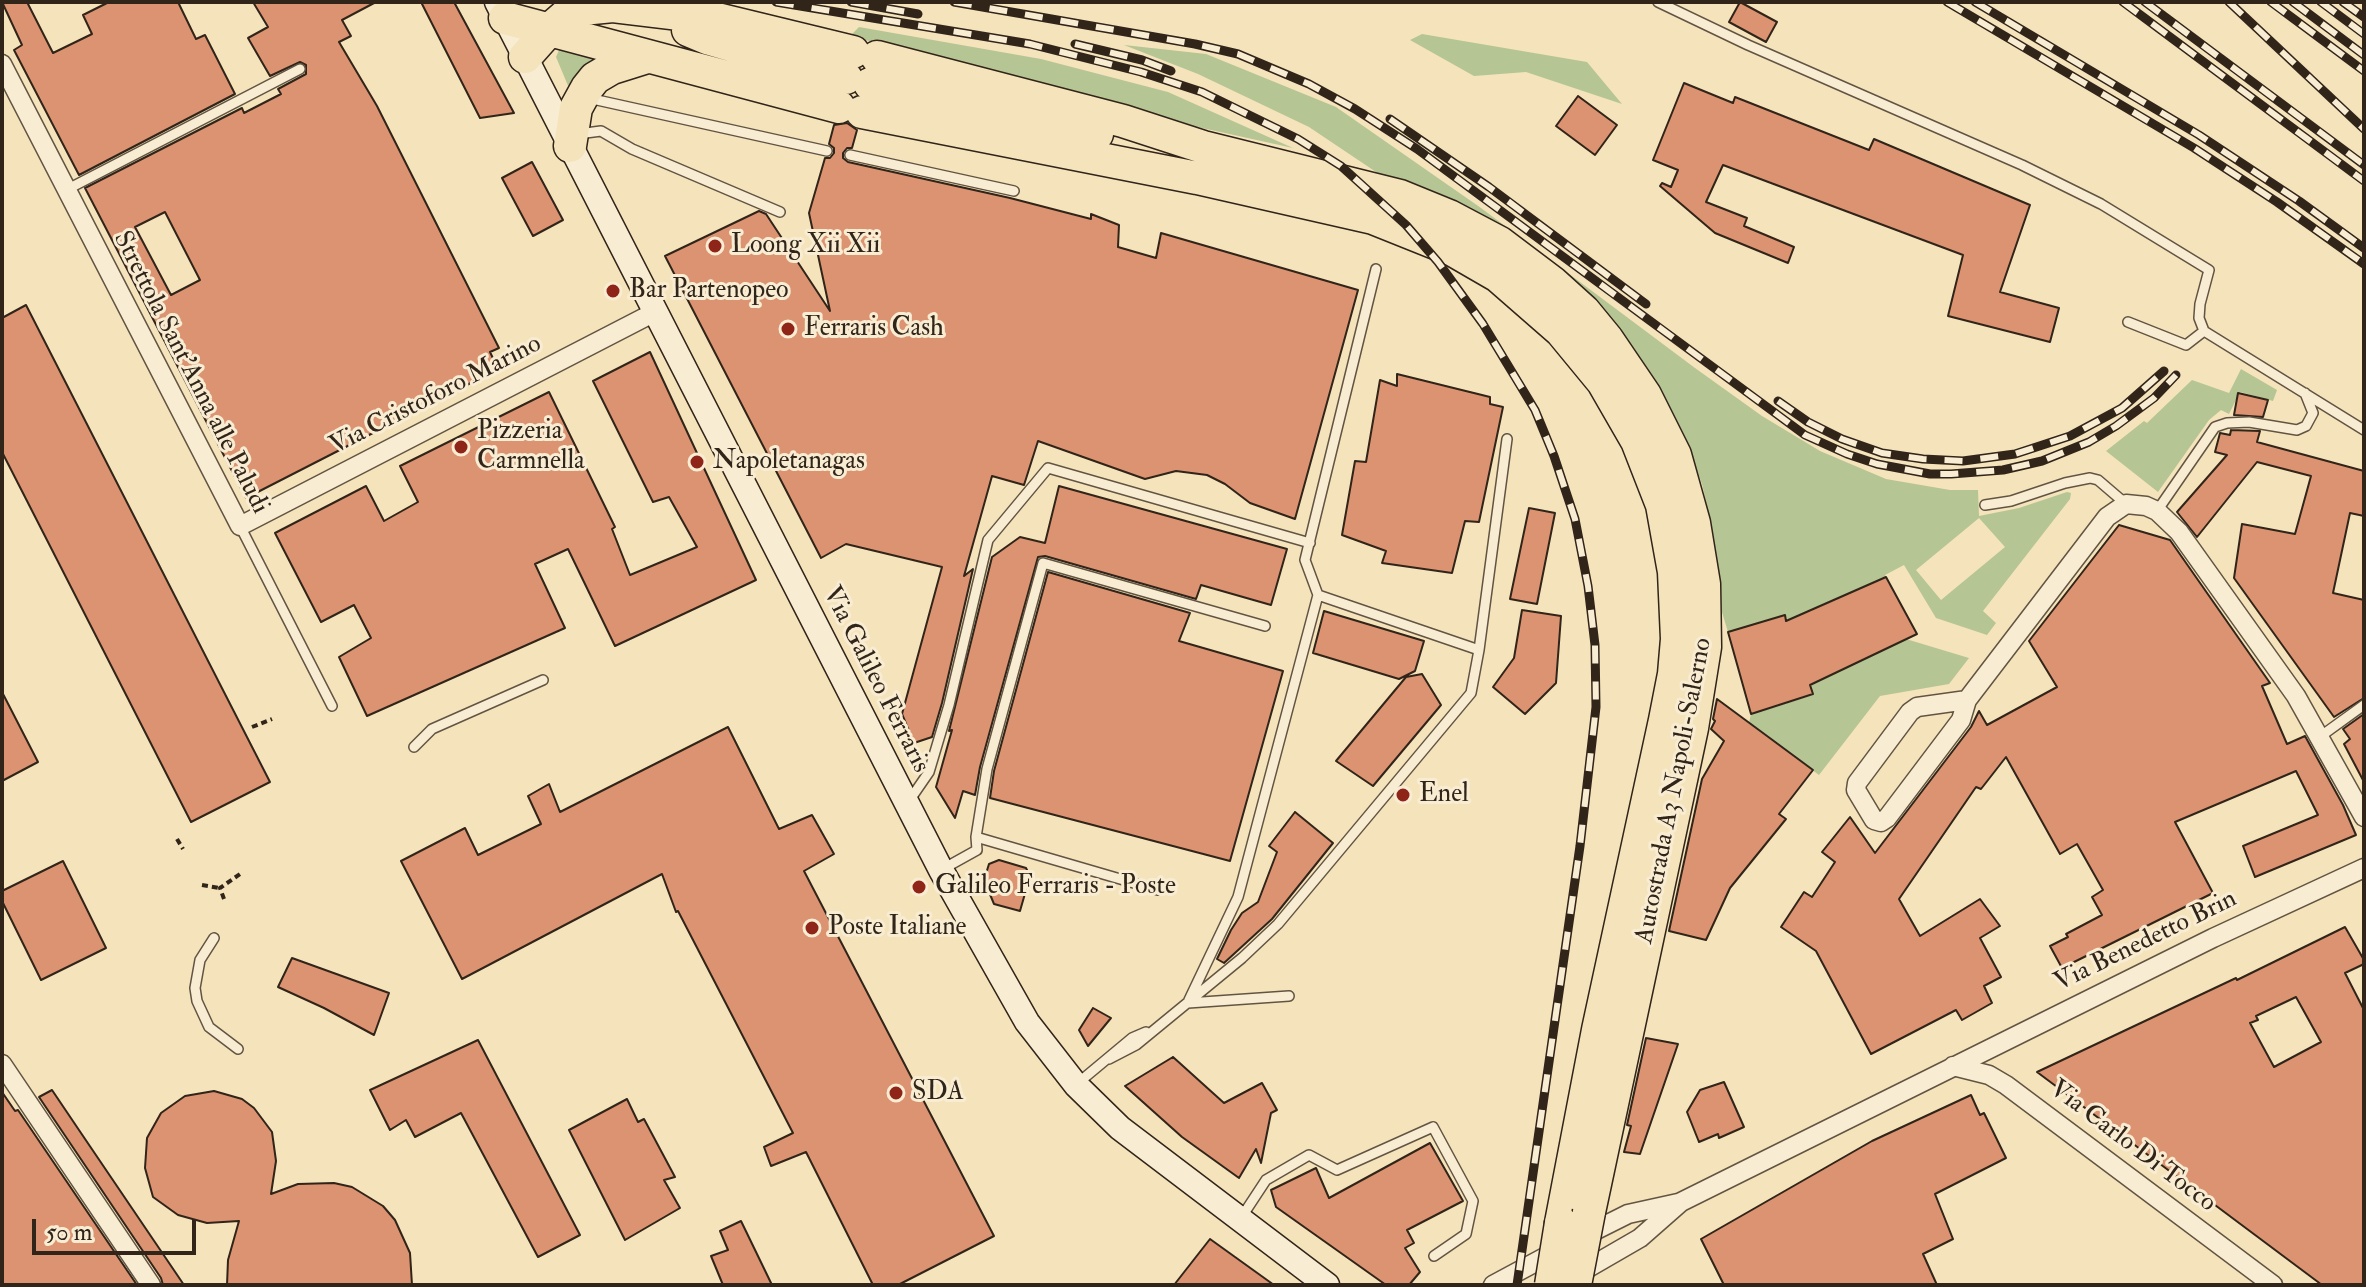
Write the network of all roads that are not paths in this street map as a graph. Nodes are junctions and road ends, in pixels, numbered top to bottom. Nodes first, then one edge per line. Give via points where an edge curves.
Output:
1 (1658, 2) edge
2 (625, 4) edge
3 (501, 10) edge
4 (549, 30) junction
5 (525, 57) junction
6 (647, 57) junction
7 (2, 64) edge
8 (300, 69) dead end
9 (858, 82) junction
10 (580, 96) junction
11 (570, 140) junction
12 (827, 151) dead end
13 (850, 155) dead end
14 (1200, 163) junction
15 (66, 190) junction
16 (1014, 191) dead end
17 (780, 212) dead end
18 (1376, 269) dead end
19 (655, 312) junction
20 (2128, 322) dead end
21 (2204, 331) junction
22 (2303, 391) junction
23 (2364, 430) edge
24 (1507, 439) dead end
25 (2126, 504) junction
26 (1985, 505) dead end
27 (2157, 511) junction
28 (240, 526) junction
29 (1310, 543) junction
30 (1318, 595) junction
31 (1265, 626) dead end
32 (1479, 650) junction
33 (543, 680) dead end
34 (1967, 700) junction
35 (2364, 705) edge
36 (332, 706) dead end
37 (2321, 736) junction
38 (414, 747) dead end
39 (907, 804) junction
40 (2364, 817) edge
41 (976, 837) junction
42 (2364, 868) edge
43 (941, 870) junction
44 (1158, 890) dead end
45 (214, 938) dead end
46 (1289, 996) dead end
47 (1188, 1003) junction
48 (238, 1049) dead end
49 (2, 1064) edge
50 (1953, 1066) junction
51 (1076, 1085) junction
52 (1681, 1202) junction
53 (1575, 1218) junction
54 (1239, 1220) junction
55 (1434, 1256) dead end
56 (151, 1285) edge
57 (1327, 1285) edge
58 (1493, 1285) edge
59 (1554, 1285) edge
60 (1575, 1285) edge
61 (2273, 1285) edge

1 - 21 lane via 2101,204 2209,270 2200,304
2 - 4 highway via 572,10
2 - 9 highway via 707,38
3 - 4 highway
3 - 5 main road, Via Galileo Ferraris
4 - 5 highway
4 - 6 highway
5 - 11 main road, Via Galileo Ferraris
6 - 9 highway
6 - 10 highway via 603,73
7 - 15 street, Strettola Sant'Anna alle Paludi
8 - 15 lane
9 - 14 highway
9 - 14 highway via 1123,121
10 - 11 highway
10 - 12 lane
11 - 17 lane via 601,131
11 - 19 main road, Via Galileo Ferraris
13 - 16 lane
14 - 53 highway, Autostrada A3 Napoli-Salerno via 1373,218 1453,250 1498,276 1583,355 1622,412 1650,469 1674,572 1674,674 1598,1030
15 - 28 street, Strettola Sant'Anna alle Paludi
18 - 29 lane
19 - 28 street, Via Cristoforo Marino
19 - 39 main road, Via Galileo Ferraris
20 - 21 lane via 2186,345
21 - 22 lane
22 - 23 lane
22 - 27 lane via 2313,413 2306,426 2287,430 2249,422 2215,427
24 - 32 lane
25 - 26 lane via 2090,478
25 - 27 street
25 - 34 street via 2107,517
27 - 37 street via 2188,545
28 - 36 lane, Strettola Sant'Anna alle Paludi
29 - 30 lane via 1305,560
29 - 39 lane via 1048,468 988,540 929,772
30 - 32 lane
30 - 47 lane via 1238,897
31 - 41 lane via 1043,563 987,769
32 - 47 lane via 1471,693 1278,924
33 - 38 lane via 432,729
34 - 34 street via 1917,707 1905,719 1857,783 1874,820 1887,818 1961,720
35 - 37 lane
37 - 40 street
39 - 43 main road, Via Galileo Ferraris
41 - 43 lane via 977,850
41 - 44 lane
42 - 50 street, Via Benedetto Brin
43 - 51 main road, Via Galileo Ferraris via 1005,987
45 - 48 lane via 200,960 197,1001 209,1027
46 - 47 lane
47 - 51 lane
49 - 56 street
50 - 52 street, Via Benedetto Brin
50 - 61 street, Via Carlo Di Tocco via 2006,1085
51 - 54 main road, Via Galileo Ferraris via 1147,1151
52 - 58 street via 1628,1214
52 - 59 street via 1640,1238
53 - 59 highway, Autostrada A3 Napoli-Salerno, bridge
53 - 60 highway, Autostrada A3 Napoli-Salerno, bridge
54 - 55 lane via 1266,1180 1309,1155 1337,1170 1433,1127 1473,1201 1466,1234
54 - 57 main road, Via Galileo Ferraris

